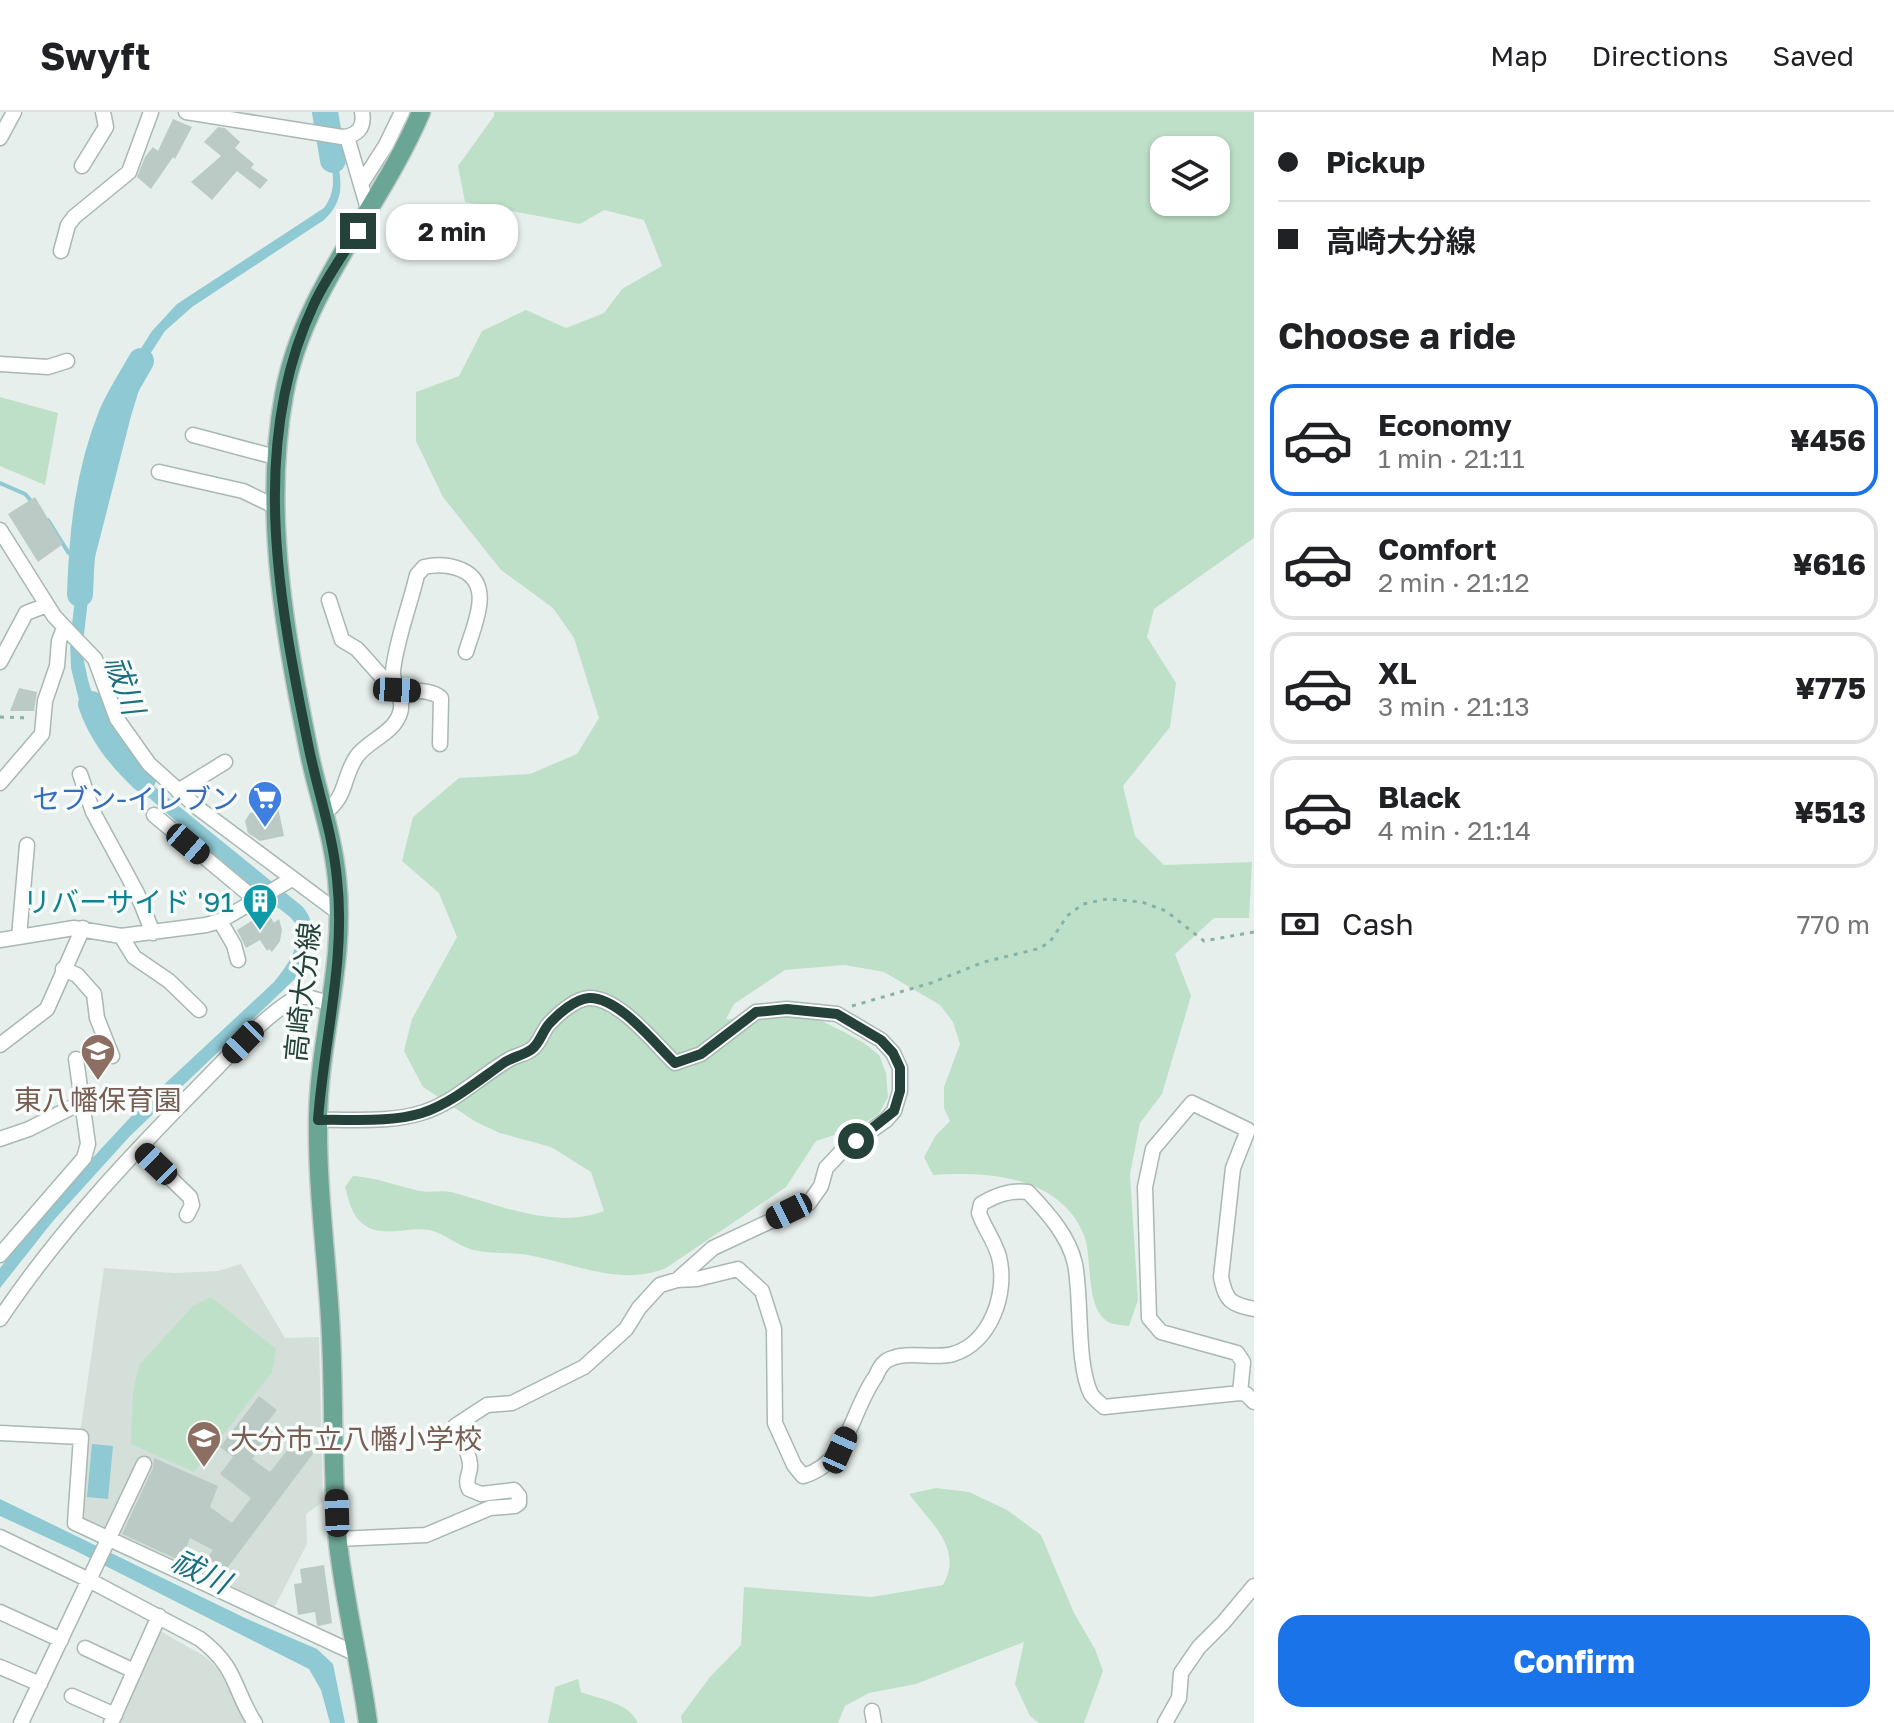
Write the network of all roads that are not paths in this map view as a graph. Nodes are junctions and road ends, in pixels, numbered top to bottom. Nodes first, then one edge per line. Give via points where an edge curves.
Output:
1 (14, 112) edge
2 (103, 112) edge
3 (151, 112) edge
4 (186, 112) edge
5 (362, 112) edge
6 (402, 112) edge
7 (421, 112) edge
8 (344, 137) junction
9 (0, 138) edge
10 (82, 166) dead end
11 (361, 184) junction
12 (369, 212) junction
13 (61, 251) dead end
14 (67, 361) dead end
15 (0, 364) edge
16 (193, 435) dead end
17 (275, 457) junction
18 (159, 472) dead end
19 (274, 506) junction
20 (0, 530) edge
21 (329, 600) dead end
22 (47, 605) junction
23 (66, 630) junction
24 (466, 652) dead end
25 (0, 662) edge
26 (397, 690) junction
27 (440, 744) dead end
28 (225, 762) dead end
29 (80, 774) dead end
30 (0, 783) edge
31 (178, 791) junction
32 (324, 813) junction
33 (154, 815) dead end
34 (27, 845) dead end
35 (288, 881) junction
36 (259, 898) junction
37 (339, 913) junction
38 (220, 921) junction
39 (83, 928) junction
40 (153, 933) junction
41 (121, 936) junction
42 (19, 937) junction
43 (0, 940) edge
44 (238, 960) dead end
45 (63, 969) junction
46 (332, 1004) junction
47 (199, 1010) dead end
48 (0, 1045) edge
49 (112, 1056) dead end
50 (76, 1059) dead end
51 (82, 1102) junction
52 (318, 1120) junction
53 (0, 1139) edge
54 (139, 1148) junction
55 (187, 1215) dead end
56 (0, 1253) edge
57 (677, 1280) junction
58 (1254, 1309) edge
59 (0, 1319) edge
60 (1240, 1393) junction
61 (1254, 1402) edge
62 (0, 1433) edge
63 (144, 1464) dead end
64 (0, 1537) edge
65 (338, 1539) junction
66 (106, 1542) junction
67 (91, 1576) junction
68 (1254, 1586) edge
69 (0, 1612) edge
70 (159, 1616) junction
71 (61, 1640) junction
72 (85, 1648) dead end
73 (354, 1653) junction
74 (0, 1667) edge
75 (134, 1671) junction
76 (40, 1684) junction
77 (72, 1696) dead end
78 (113, 1719) edge
79 (249, 1721) edge
80 (21, 1723) edge
81 (368, 1723) edge
82 (1165, 1723) edge

1 - 9 street
2 - 10 street via 106,127
3 - 13 street via 129,172 74,217
4 - 8 street
5 - 8 street via 361,128
6 - 11 street
7 - 12 main road, 高崎大分線
8 - 11 street
11 - 12 street
12 - 17 main road, 高崎大分線 via 321,288 304,326 284,390
14 - 15 street via 48,367
16 - 17 street
17 - 19 main road, 高崎大分線
18 - 19 street via 243,491
19 - 32 main road, 高崎大分線 via 295,678
20 - 22 street
21 - 26 street via 342,640
22 - 23 street
22 - 25 street via 26,613
23 - 30 street via 45,701 44,729
23 - 31 street via 99,667 122,728
24 - 26 street via 481,598 478,584 456,568 424,567 417,575 393,670
26 - 27 street via 431,692 441,698
26 - 32 street via 399,717 360,753 342,795
28 - 31 street
29 - 40 street via 93,812
31 - 35 street
32 - 37 main road, 高崎大分線
33 - 36 street
34 - 42 street
35 - 36 street
35 - 37 street
36 - 38 street
37 - 46 main road, 高崎大分線
38 - 40 street
38 - 44 street
39 - 41 street
39 - 42 street
39 - 45 street
40 - 41 street
41 - 47 street via 134,957
42 - 43 street
45 - 48 street via 47,1009
45 - 49 street via 77,975 94,994
46 - 52 main road, 高崎大分線
46 - 54 street via 304,996 288,1003
50 - 51 street
51 - 53 street
51 - 56 street via 88,1144 84,1158
52 - 57 street via 422,1113 528,1052 549,1024 588,998 607,1001 624,1013 675,1063 701,1054 756,1012 837,1014 881,1040 900,1068 894,1111 826,1168 809,1203 713,1248
52 - 65 main road, 高崎大分線
54 - 55 street via 190,1197
54 - 59 street
57 - 60 street via 738,1269 762,1291 774,1329 775,1423 803,1476 816,1472 840,1450 871,1381 886,1361 953,1354 984,1332 995,1316 1000,1262 979,1213 981,1204 1016,1191 1028,1192 1067,1241 1075,1262 1085,1372 1092,1395 1104,1407
57 - 65 street via 660,1285 626,1329 584,1367 512,1403 487,1405 455,1426 469,1458 469,1489 481,1494 514,1490 519,1503 490,1508 426,1535
58 - 60 street via 1232,1303 1221,1277 1233,1168 1248,1130 1192,1103 1153,1149 1145,1187 1149,1318 1161,1332 1237,1353 1243,1362
60 - 61 street
62 - 66 street via 81,1437 75,1523
63 - 66 street
64 - 67 street
65 - 73 main road, 高崎大分線
66 - 67 street
66 - 73 street
67 - 70 street
67 - 71 street
68 - 82 street via 1181,1673 1179,1698
69 - 71 street
70 - 75 street
70 - 79 street via 216,1652 230,1669
71 - 76 street
72 - 75 street
73 - 81 main road, 高崎大分線
74 - 76 street
75 - 78 street
76 - 80 street
77 - 78 street

